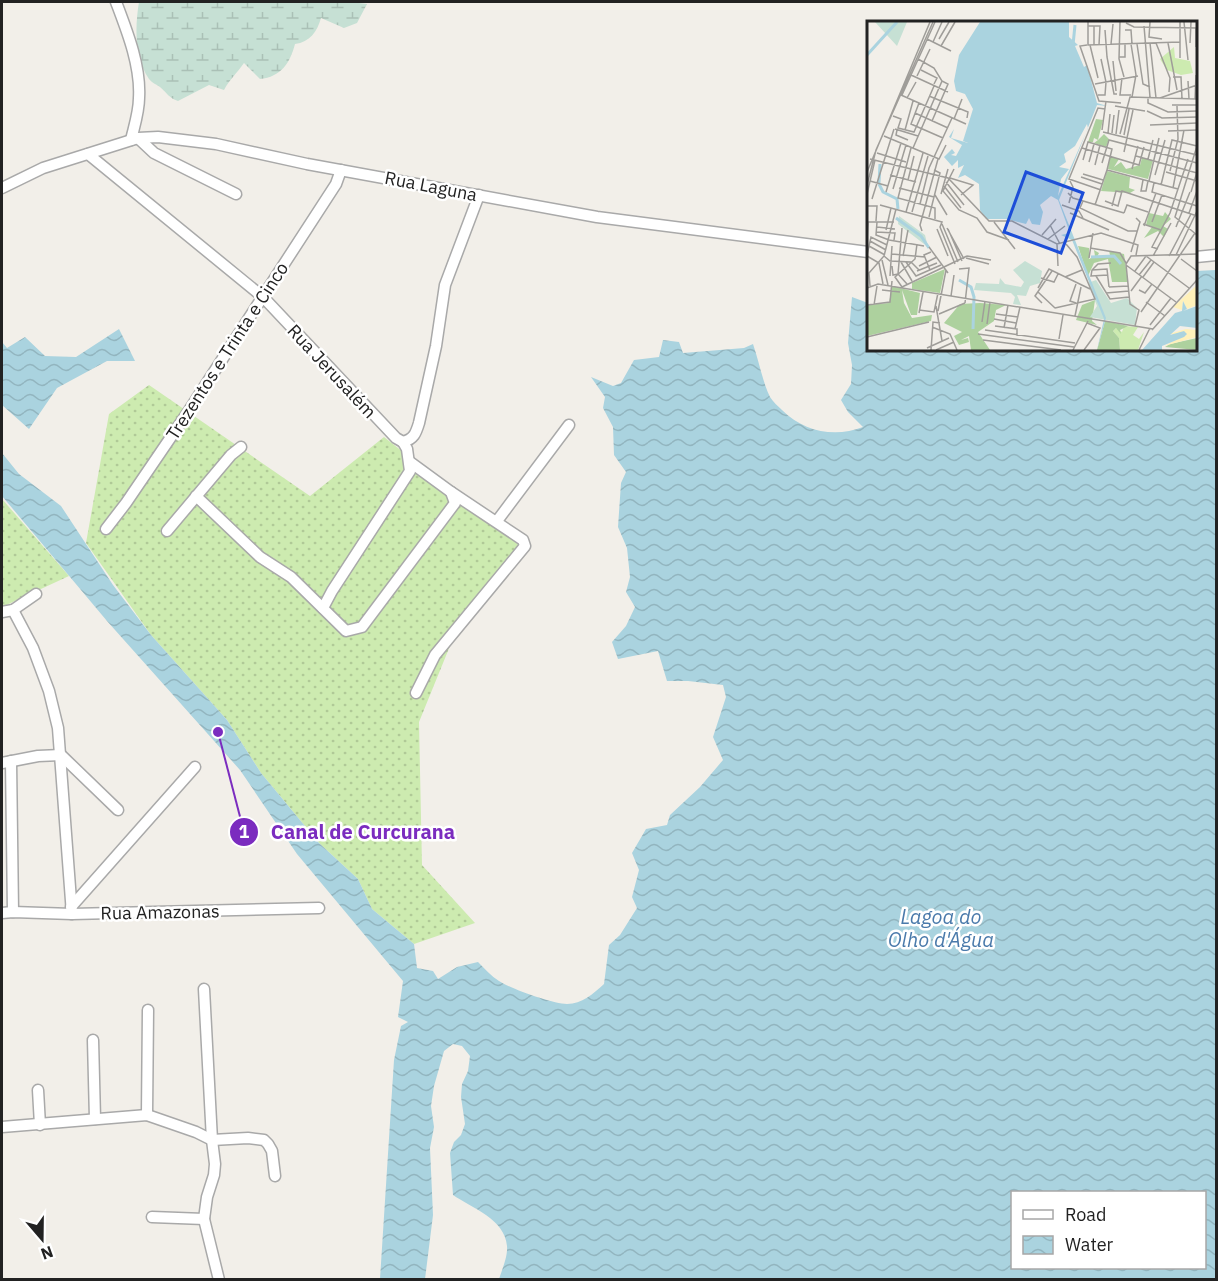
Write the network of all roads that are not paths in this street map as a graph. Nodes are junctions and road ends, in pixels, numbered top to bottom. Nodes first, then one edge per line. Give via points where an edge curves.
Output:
1 (116, 2) edge
2 (134, 139) junction
3 (88, 154) junction
4 (341, 170) junction
5 (2, 188) edge
6 (236, 194) dead end
7 (479, 195) junction
8 (867, 252) edge
9 (1216, 255) edge
10 (1197, 257) edge
11 (263, 297) junction
12 (569, 424) dead end
13 (404, 442) junction
14 (241, 447) dead end
15 (410, 462) junction
16 (451, 492) junction
17 (196, 496) junction
18 (497, 521) junction
19 (106, 529) dead end
20 (167, 531) dead end
21 (36, 594) dead end
22 (322, 608) junction
23 (13, 610) junction
24 (2, 612) edge
25 (416, 693) dead end
26 (61, 755) junction
27 (6, 762) edge
28 (195, 767) dead end
29 (118, 810) dead end
30 (320, 908) dead end
31 (72, 911) junction
32 (14, 912) junction
33 (2, 913) edge
34 (204, 989) dead end
35 (148, 1010) dead end
36 (93, 1040) dead end
37 (38, 1090) dead end
38 (147, 1115) junction
39 (94, 1119) junction
40 (40, 1125) junction
41 (2, 1128) edge
42 (212, 1140) junction
43 (275, 1176) dead end
44 (152, 1217) dead end
45 (204, 1219) junction
46 (219, 1280) edge

1 - 2 street via 127,30 139,90
2 - 3 street, Rua Laguna
2 - 4 street, Rua Laguna via 216,144
2 - 6 street
3 - 5 street, Rua Laguna via 43,168
3 - 11 street, Rua Jerusalém
4 - 7 street, Rua Laguna
4 - 11 street, Trezentos e Trinta e Cinco via 336,184
7 - 8 street, Rua Laguna via 597,217
7 - 13 street via 445,285 419,423 415,434
9 - 10 street
11 - 13 street, Rua Jerusalém via 356,397
11 - 19 street, Trezentos e Trinta e Cinco
12 - 18 street
13 - 15 street
14 - 17 street
15 - 16 street
15 - 22 street via 410,471
16 - 18 street
16 - 22 street via 455,503 362,627 346,631
17 - 20 street
17 - 22 street via 260,558 291,577
18 - 25 street via 523,540 525,546 435,656
21 - 23 street
23 - 24 street
23 - 26 street via 49,690
26 - 27 street
26 - 29 street
26 - 31 street
27 - 32 street
28 - 31 street
30 - 31 street, Rua Amazonas
31 - 32 street, Rua Amazonas
32 - 33 street, Rua Amazonas
34 - 42 street
35 - 38 street
36 - 39 street
37 - 40 street
38 - 39 street
38 - 42 street
39 - 40 street
40 - 41 street
42 - 43 street via 264,1140 272,1151
42 - 45 street via 214,1175
44 - 45 street
45 - 46 street

